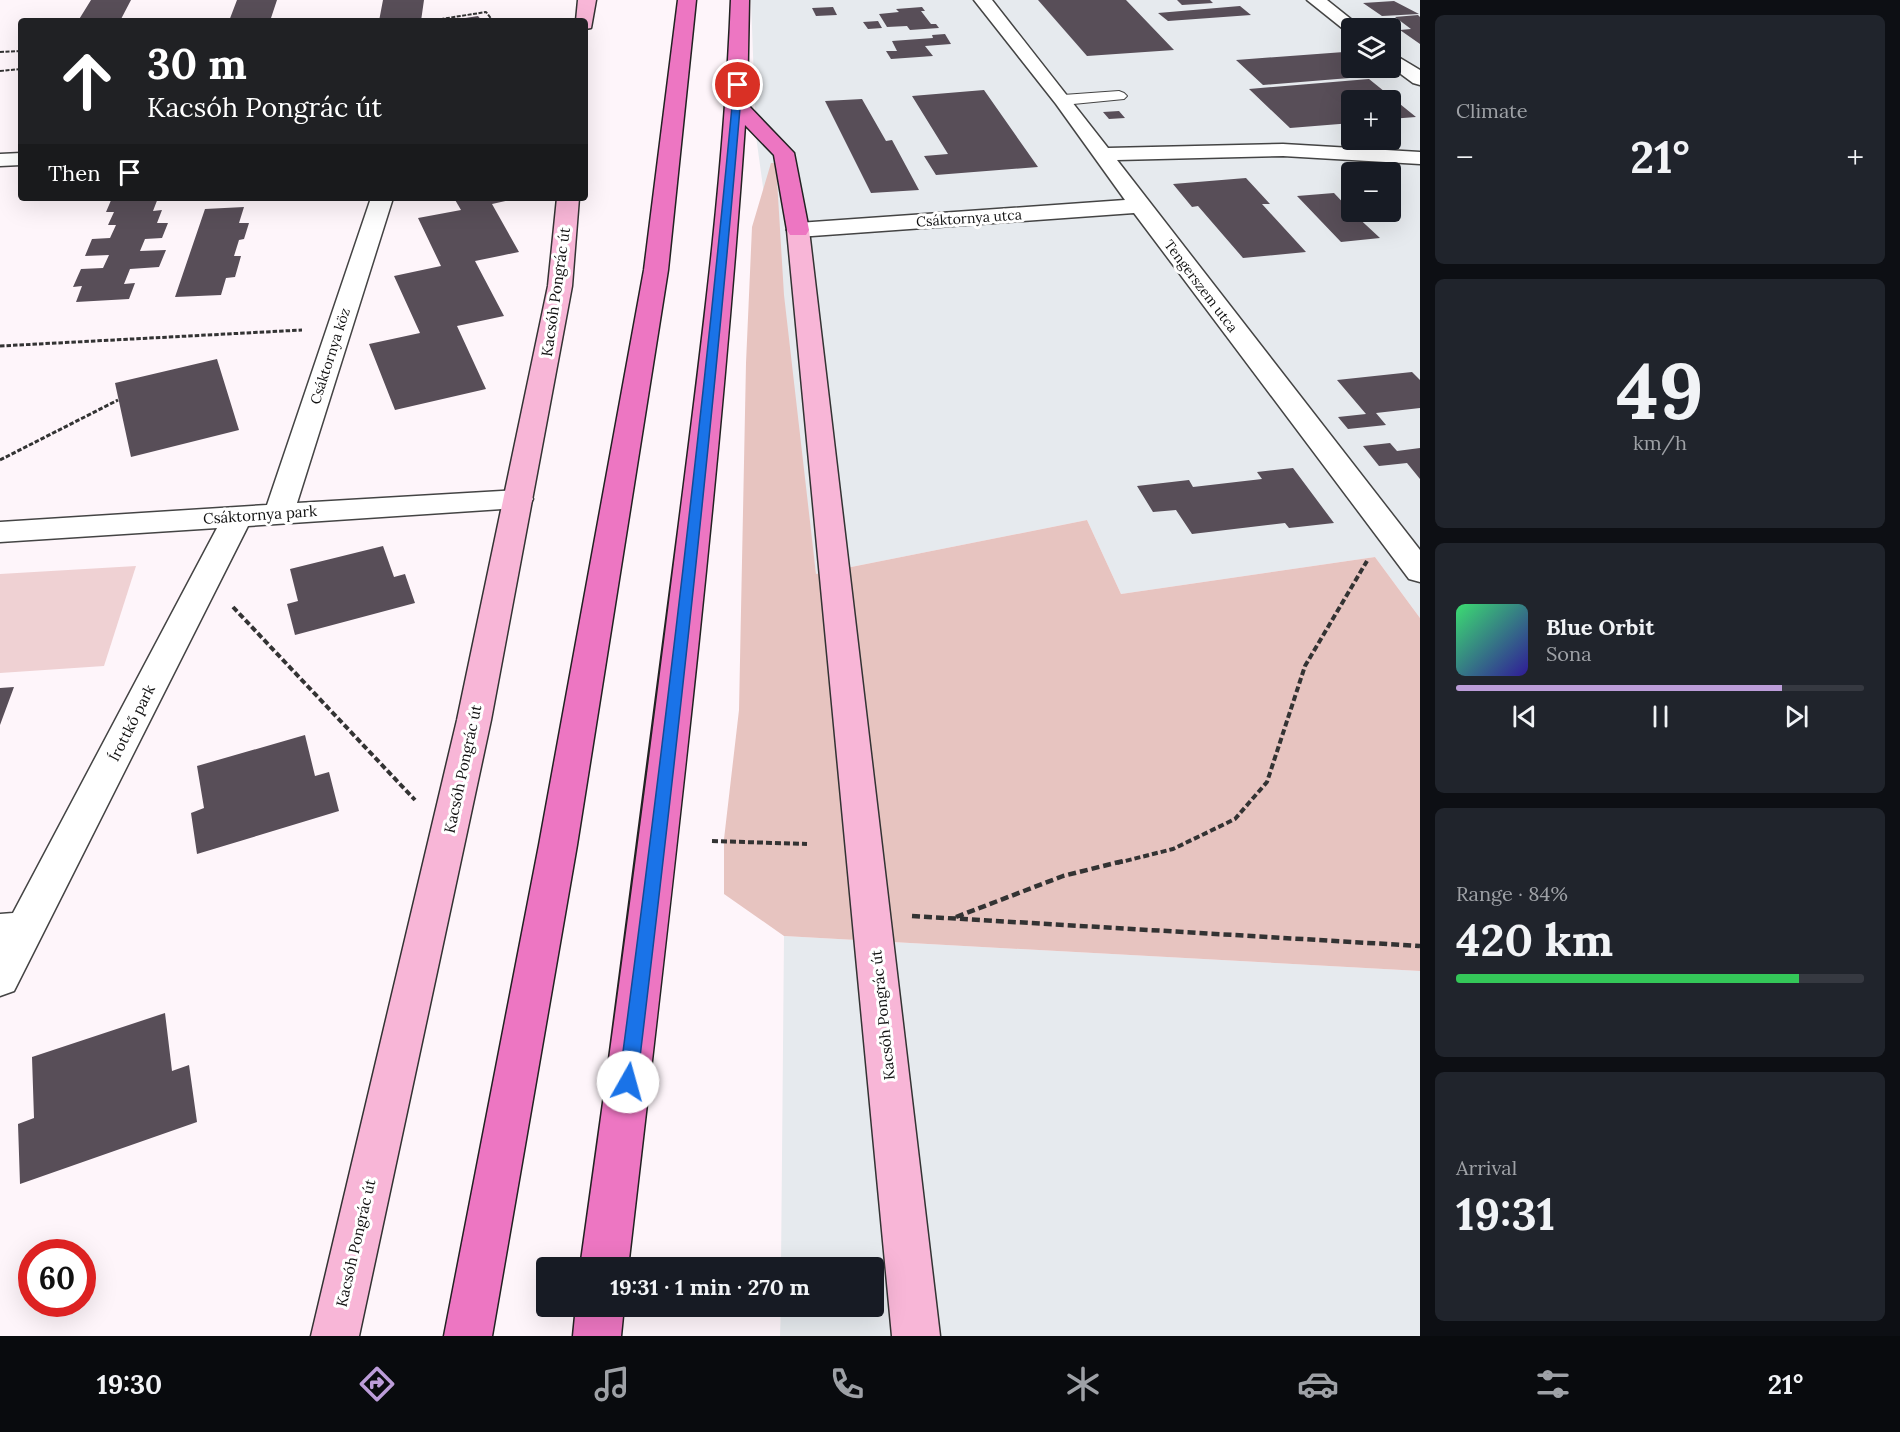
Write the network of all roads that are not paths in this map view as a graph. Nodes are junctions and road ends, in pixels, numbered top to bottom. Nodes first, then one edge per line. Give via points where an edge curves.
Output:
1 (587, 0) edge
2 (740, 0) edge
3 (983, 0) edge
4 (1316, 0) edge
5 (685, 2) edge
6 (586, 18) edge
7 (1341, 19) edge
8 (1401, 65) edge
9 (1420, 79) edge
10 (1119, 96) dead end
11 (1063, 100) junction
12 (737, 105) junction
13 (1102, 154) junction
14 (1420, 158) edge
15 (18, 159) edge
16 (0, 160) edge
17 (381, 201) edge
18 (568, 201) edge
19 (1140, 206) junction
20 (798, 230) junction
21 (519, 499) junction
22 (279, 514) junction
23 (238, 517) junction
24 (0, 532) edge
25 (1420, 571) edge
26 (13, 930) edge
27 (0, 978) edge
28 (605, 1257) edge
29 (599, 1317) edge
30 (335, 1336) edge
31 (468, 1336) edge
32 (597, 1336) edge
33 (916, 1336) edge

1 - 6 street
2 - 12 main road
3 - 11 street, Tengerszem utca
4 - 7 street
5 - 31 main road via 656,270 558,845
8 - 9 street
10 - 11 lane
11 - 13 street, Tengerszem utca
12 - 20 main road via 784,153
12 - 28 main road via 657,853
13 - 14 street via 1283,150
13 - 19 street, Tengerszem utca
15 - 16 street
17 - 22 street, Csáktornya köz
18 - 21 street, Kacsóh Pongrác út via 560,285
19 - 20 street, Csáktornya utca
19 - 25 street, Tengerszem utca
20 - 33 street, Kacsóh Pongrác út
21 - 22 street, Csáktornya park
21 - 30 street, Kacsóh Pongrác út via 449,836
22 - 23 street, Csáktornya park
23 - 24 street, Csáktornya park
23 - 26 street, Írottkő park
26 - 27 street, Írottkő park
29 - 32 main road

